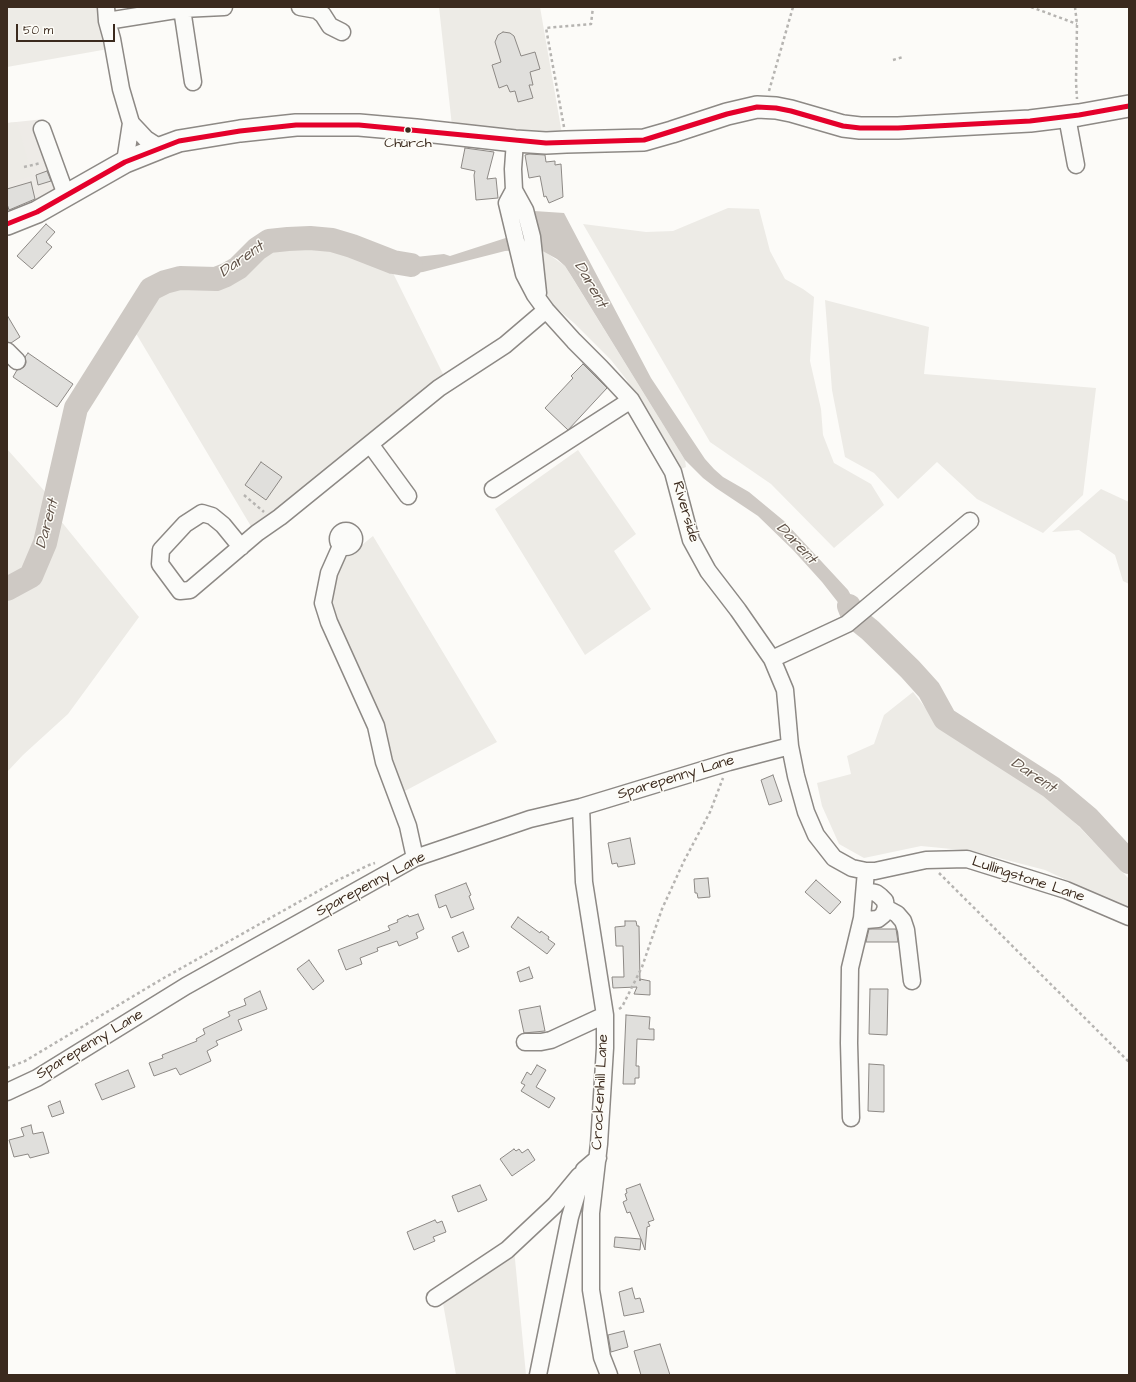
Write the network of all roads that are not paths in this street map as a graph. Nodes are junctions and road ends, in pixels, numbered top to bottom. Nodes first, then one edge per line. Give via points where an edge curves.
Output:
1 (224, 7) edge
2 (300, 7) edge
3 (318, 9) edge
4 (182, 10) junction
5 (106, 14) edge
6 (342, 32) dead end
7 (192, 82) dead end
8 (1129, 106) edge
9 (1073, 116) junction
10 (131, 123) junction
11 (42, 129) dead end
12 (515, 141) junction
13 (160, 148) junction
14 (125, 162) junction
15 (1076, 165) dead end
16 (66, 195) junction
17 (511, 197) junction
18 (7, 224) edge
19 (542, 305) junction
20 (631, 400) junction
21 (370, 444) junction
22 (493, 489) dead end
23 (408, 496) dead end
24 (970, 521) dead end
25 (341, 546) dead end
26 (241, 547) junction
27 (772, 659) junction
28 (790, 746) junction
29 (581, 807) junction
30 (415, 858) junction
31 (866, 871) junction
32 (865, 894) junction
33 (886, 908) junction
34 (1129, 917) edge
35 (862, 918) junction
36 (912, 981) dead end
37 (605, 1014) junction
38 (525, 1042) dead end
39 (7, 1092) edge
40 (851, 1118) dead end
41 (598, 1158) junction
42 (584, 1170) junction
43 (435, 1298) dead end
44 (538, 1375) edge
45 (609, 1375) edge

1 - 4 street
2 - 3 street
3 - 6 street via 330,26
4 - 5 street
4 - 7 street
5 - 10 street
8 - 9 main road
9 - 12 main road via 906,128 860,128 843,126 790,111 757,107 644,140 546,143
9 - 15 street
10 - 13 street via 146,139
10 - 14 street
11 - 16 street
12 - 13 main road via 359,125 296,125 204,136
12 - 17 street, Riverside
13 - 14 main road
14 - 16 main road
16 - 18 main road via 37,212
17 - 19 street, Riverside via 524,274
17 - 19 street, Riverside via 525,210 532,237
19 - 20 street, Riverside
19 - 21 street via 505,345 439,388
20 - 22 street
20 - 27 street, Riverside via 674,472 691,540 704,565
21 - 23 street
21 - 26 street
24 - 27 street via 847,624
25 - 30 street via 329,573 323,603 328,622 376,726 384,762 408,826
26 - 26 street via 223,525 212,516 202,513 185,524 161,550 160,564 180,591 190,590
27 - 28 street, Riverside via 785,690
28 - 29 street, Sparepenny Lane
28 - 31 street, Lullingstone Lane via 804,805 816,835 834,858 852,868
29 - 30 street, Sparepenny Lane via 530,819
29 - 37 street, Crockenhill Lane via 584,882
30 - 39 street, Sparepenny Lane via 186,986 37,1078
31 - 32 street
31 - 34 street, Lullingstone Lane via 926,860 967,859 1066,890
32 - 33 street via 876,893 885,901
32 - 35 street
33 - 35 street via 878,919
33 - 36 street via 903,921
35 - 40 street via 850,968
37 - 38 street via 551,1040
37 - 41 street, Crockenhill Lane
41 - 42 street
41 - 45 street, Crockenhill Lane via 591,1213 590,1290 602,1357
42 - 43 street via 555,1205 507,1250
42 - 44 street via 570,1217

